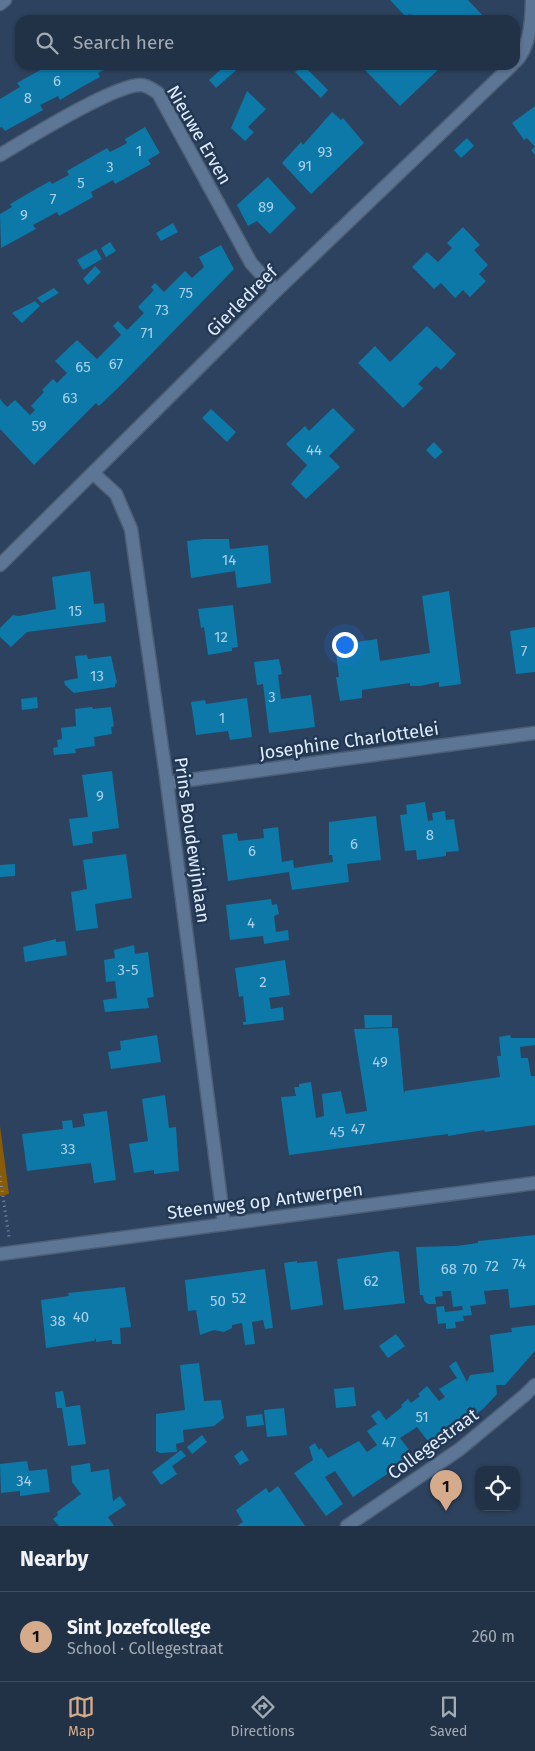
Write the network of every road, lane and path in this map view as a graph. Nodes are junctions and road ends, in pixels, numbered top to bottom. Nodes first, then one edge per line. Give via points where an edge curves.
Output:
1 (5, 0) edge
2 (532, 0) edge
3 (0, 4) edge
4 (524, 56) edge
5 (507, 70) edge
6 (0, 155) edge
7 (276, 291) junction
8 (94, 474) junction
9 (0, 565) edge
10 (535, 733) edge
11 (167, 783) junction
12 (0, 1176) edge
13 (535, 1183) edge
14 (224, 1224) junction
15 (6, 1253) edge
16 (535, 1385) edge
17 (347, 1526) edge

1 - 3 street
2 - 4 street via 532,18
5 - 7 street, Gierledreef
6 - 7 street, Nieuwe Erven via 118,89 141,85 150,88 158,93 251,263
7 - 8 street, Gierledreef
8 - 9 street, Gierledreef
8 - 11 street, Prins Boudewijnlaan via 116,494 131,529
10 - 11 street, Josephine Charlottelei
11 - 14 street, Prins Boudewijnlaan
12 - 15 path
13 - 14 street, Steenweg op Antwerpen
14 - 15 street, Steenweg op Antwerpen
16 - 17 street, Collegestraat via 460,1449

